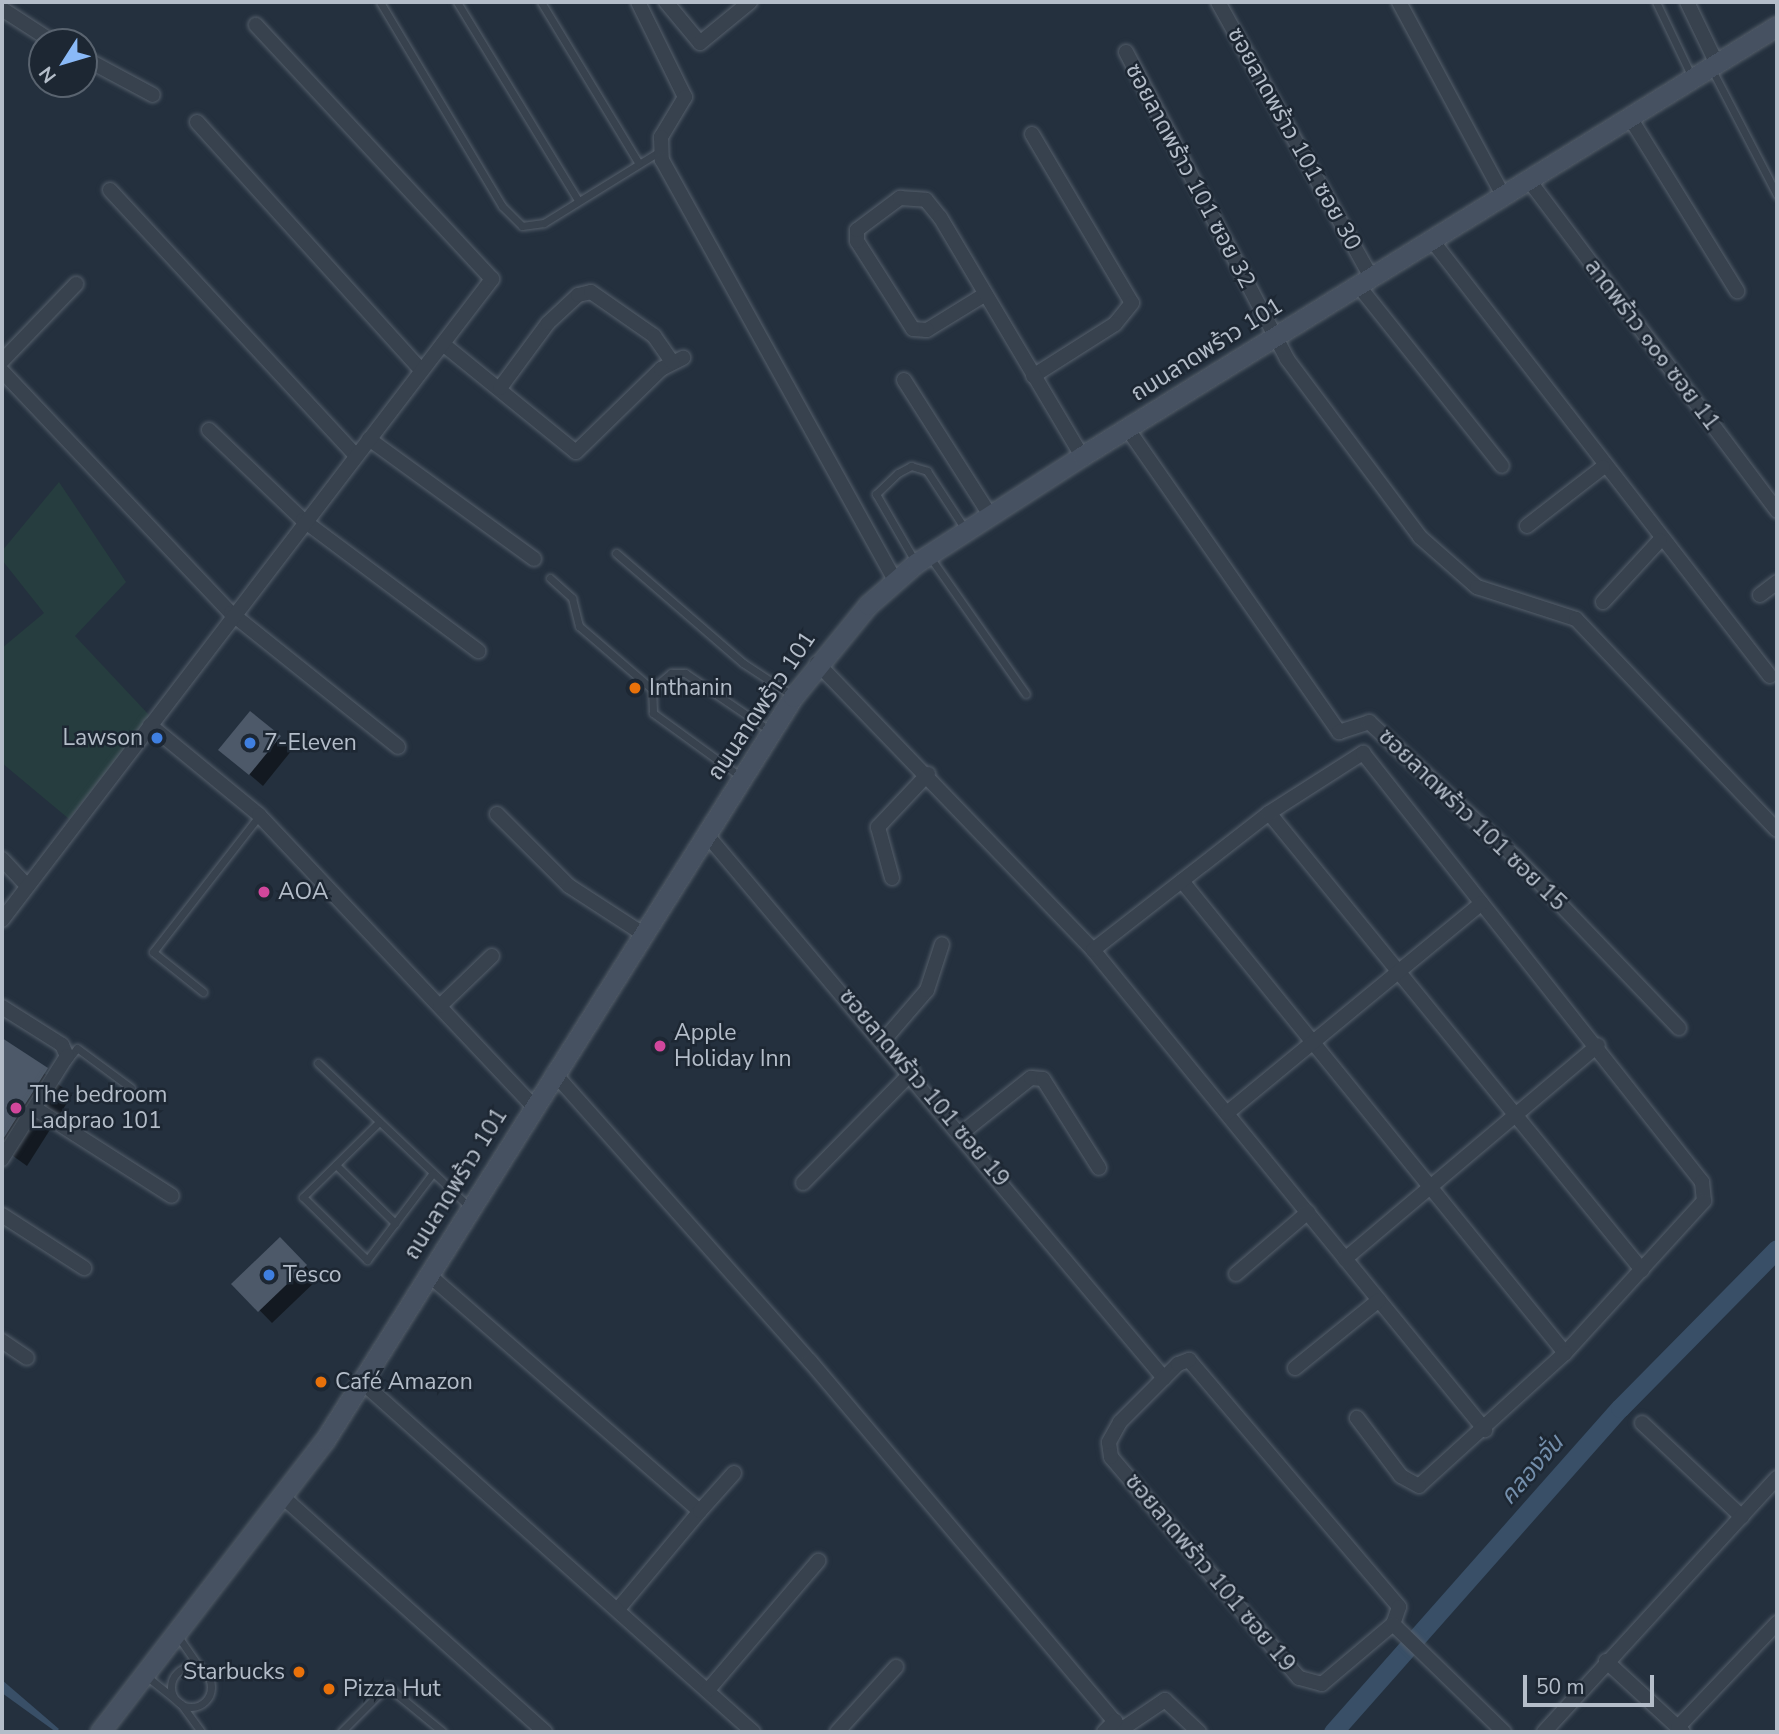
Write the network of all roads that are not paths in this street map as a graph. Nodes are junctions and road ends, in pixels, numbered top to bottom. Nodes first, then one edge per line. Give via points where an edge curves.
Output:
1 (380, 2) edge
2 (457, 2) edge
3 (541, 2) edge
4 (638, 2) edge
5 (666, 2) edge
6 (750, 2) edge
7 (1217, 2) edge
8 (1399, 2) edge
9 (1656, 2) edge
10 (1687, 2) edge
11 (2, 9) edge
12 (256, 25) dead end
13 (1777, 26) edge
14 (31, 28) edge
15 (1126, 52) dead end
16 (1713, 64) junction
17 (98, 66) edge
18 (1692, 77) junction
19 (153, 95) dead end
20 (1629, 116) junction
21 (197, 122) dead end
22 (1032, 134) dead end
23 (660, 151) junction
24 (639, 164) junction
25 (1528, 179) junction
26 (110, 190) dead end
27 (1503, 195) junction
28 (1777, 195) edge
29 (579, 200) junction
30 (1431, 239) junction
31 (1364, 281) junction
32 (76, 284) dead end
33 (1737, 291) dead end
34 (984, 295) junction
35 (1274, 337) junction
36 (443, 344) junction
37 (2, 361) edge
38 (420, 369) junction
39 (2, 371) edge
40 (1033, 376) junction
41 (904, 380) dead end
42 (500, 388) junction
43 (1127, 428) junction
44 (209, 430) dead end
45 (369, 439) junction
46 (353, 452) junction
47 (1082, 456) junction
48 (1502, 467) dead end
49 (1603, 467) junction
50 (1777, 511) edge
51 (990, 515) junction
52 (303, 520) junction
53 (1527, 526) dead end
54 (966, 530) junction
55 (1660, 540) junction
56 (616, 553) dead end
57 (534, 559) dead end
58 (922, 559) junction
59 (550, 578) dead end
60 (895, 580) junction
61 (1777, 582) edge
62 (1760, 595) dead end
63 (1603, 602) dead end
64 (231, 613) junction
65 (478, 651) dead end
66 (817, 663) junction
67 (1770, 677) dead end
68 (652, 689) junction
69 (1026, 694) dead end
70 (793, 696) junction
71 (150, 725) junction
72 (772, 732) junction
73 (398, 747) dead end
74 (928, 774) junction
75 (743, 779) junction
76 (1269, 813) junction
77 (497, 814) dead end
78 (259, 815) junction
79 (1777, 830) edge
80 (707, 835) junction
81 (2, 859) edge
82 (892, 878) dead end
83 (1182, 881) junction
84 (27, 886) junction
85 (1482, 903) junction
86 (2, 920) edge
87 (643, 934) junction
88 (942, 944) dead end
89 (1093, 950) junction
90 (492, 956) dead end
91 (1397, 970) junction
92 (203, 992) dead end
93 (440, 1006) junction
94 (2, 1007) edge
95 (1679, 1028) dead end
96 (884, 1040) junction
97 (1314, 1040) junction
98 (1598, 1045) junction
99 (65, 1063) junction
100 (318, 1063) dead end
101 (912, 1072) junction
102 (554, 1073) junction
103 (131, 1088) dead end
104 (533, 1106) junction
105 (36, 1109) junction
106 (1227, 1113) junction
107 (1514, 1114) junction
108 (379, 1122) junction
109 (963, 1132) junction
110 (2, 1159) edge
111 (336, 1165) junction
112 (1099, 1168) dead end
113 (432, 1174) junction
114 (803, 1183) dead end
115 (1431, 1186) junction
116 (172, 1196) dead end
117 (471, 1209) junction
118 (1308, 1213) junction
119 (2, 1215) edge
120 (395, 1223) junction
121 (1345, 1259) junction
122 (84, 1268) dead end
123 (1642, 1270) junction
124 (1236, 1274) dead end
125 (429, 1275) junction
126 (1379, 1300) junction
127 (2, 1341) edge
128 (1565, 1353) junction
129 (27, 1358) dead end
130 (1295, 1368) dead end
131 (1164, 1378) junction
132 (362, 1382) junction
133 (1357, 1418) dead end
134 (1642, 1423) dead end
135 (1485, 1430) junction
136 (734, 1473) dead end
137 (1777, 1478) edge
138 (283, 1497) junction
139 (700, 1511) junction
140 (1742, 1517) junction
141 (818, 1560) dead end
142 (618, 1609) junction
143 (1777, 1623) edge
144 (1394, 1624) junction
145 (177, 1634) junction
146 (1606, 1661) junction
147 (895, 1667) dead end
148 (203, 1671) junction
149 (145, 1675) junction
150 (708, 1690) junction
151 (180, 1704) junction
152 (1116, 1729) edge
153 (1680, 1730) edge
154 (100, 1732) edge
155 (201, 1732) edge
156 (341, 1732) edge
157 (443, 1732) edge
158 (545, 1732) edge
159 (753, 1732) edge
160 (837, 1732) edge
161 (1199, 1732) edge
162 (1504, 1732) edge
163 (1545, 1732) edge

1 - 29 lane via 513,219 522,226 544,223
2 - 29 lane
3 - 24 lane
4 - 23 street via 685,97
5 - 6 street via 700,43
7 - 31 street, ซอยลาดพร้าว 101 ซอย 30
8 - 27 street
9 - 18 lane
10 - 16 street
11 - 14 street
12 - 36 street via 490,275 486,291
13 - 16 street, ถนนลาดพร้าว 101
15 - 35 street, ซอยลาดพร้าว 101 ซอย 32
16 - 18 street, ถนนลาดพร้าว 101
16 - 28 lane
17 - 19 street
18 - 20 street, ถนนลาดพร้าว 101
20 - 25 street, ถนนลาดพร้าว 101
20 - 33 street
21 - 38 street
22 - 40 street via 1132,303 1115,324
23 - 24 lane
23 - 60 street
24 - 29 lane
25 - 27 street, ถนนลาดพร้าว 101
25 - 50 street, ลาดพร้าว ๑๐๑ ซอย 11
26 - 46 street
27 - 30 street, ถนนลาดพร้าว 101
30 - 31 street, ถนนลาดพร้าว 101
30 - 49 street
31 - 35 street, ถนนลาดพร้าว 101
31 - 48 street, ซอยลาดพร้าว 101 ซอย 30
32 - 37 street
34 - 34 street via 926,200 900,198 857,230 857,241 913,328 927,330
34 - 40 street
35 - 43 street, ถนนลาดพร้าว 101
35 - 79 street, ซอยลาดพร้าว 101 ซอย 32 via 1420,537 1452,570 1477,587 1576,619
36 - 38 street
36 - 42 street
38 - 45 street
39 - 64 street
40 - 47 street
41 - 51 street
42 - 42 street via 582,451 678,360 654,336 591,292 578,295 548,323
43 - 47 street, ถนนลาดพร้าว 101
43 - 95 street, ซอยลาดพร้าว 101 ซอย 15 via 1339,732 1369,722 1515,857
44 - 52 street
45 - 46 street
45 - 57 street
46 - 52 street
47 - 51 street, ถนนลาดพร้าว 101
49 - 53 street
49 - 55 street
51 - 54 street, ถนนลาดพร้าว 101
52 - 64 street
52 - 65 street
54 - 58 street, ถนนลาดพร้าว 101
54 - 58 lane via 927,471 911,466 898,473 876,494
55 - 63 street
55 - 67 street
56 - 70 lane via 743,663
58 - 60 street, ถนนลาดพร้าว 101
58 - 69 lane
59 - 68 lane via 572,598 579,625
60 - 66 street, ถนนลาดพร้าว 101
61 - 62 street
64 - 71 street
64 - 73 street
66 - 70 street, ถนนลาดพร้าว 101
66 - 74 street
68 - 72 lane via 661,677 685,673
68 - 75 lane via 653,713
70 - 72 street, ถนนลาดพร้าว 101
71 - 78 street
71 - 84 street
72 - 75 street, ถนนลาดพร้าว 101
74 - 82 street via 878,827
74 - 89 street
75 - 80 street, ถนนลาดพร้าว 101
76 - 83 street
76 - 85 street via 1363,753
76 - 91 street
77 - 87 street via 569,886
78 - 92 lane via 153,953
78 - 93 street
80 - 87 street, ถนนลาดพร้าว 101
80 - 96 street, ซอยลาดพร้าว 101 ซอย 19
81 - 84 street
83 - 89 street
83 - 97 street
84 - 86 street
85 - 91 street
85 - 98 street
87 - 102 street, ถนนลาดพร้าว 101
88 - 96 street via 928,989
89 - 106 street
90 - 93 street
91 - 97 street
91 - 107 street
93 - 104 street
94 - 99 street via 62,1045
96 - 101 street, ซอยลาดพร้าว 101 ซอย 19
97 - 106 street
97 - 115 street
98 - 107 street
98 - 123 street via 1706,1192
99 - 103 lane via 78,1048
99 - 105 street
100 - 108 lane
101 - 109 street, ซอยลาดพร้าว 101 ซอย 19
101 - 114 street
102 - 104 street, ถนนลาดพร้าว 101
102 - 152 street via 810,1362
104 - 117 street, ถนนลาดพร้าว 101
105 - 110 street
105 - 116 street
106 - 118 street
107 - 115 street
107 - 123 street
108 - 111 lane
108 - 113 lane
109 - 112 street via 1031,1078 1043,1079
109 - 131 street, ซอยลาดพร้าว 101 ซอย 19
111 - 120 lane
111 - 120 lane via 303,1197 367,1260
113 - 117 lane
113 - 120 lane
115 - 121 street
115 - 128 street
117 - 125 street, ถนนลาดพร้าว 101
118 - 121 street
118 - 124 street
119 - 122 street
121 - 126 street
123 - 128 street
125 - 132 street, ถนนลาดพร้าว 101
125 - 139 street
126 - 130 street
126 - 135 street
127 - 129 street
128 - 135 street
131 - 144 street, ซอยลาดพร้าว 101 ซอย 19 via 1178,1363 1189,1360 1198,1367 1399,1607
131 - 144 street, ซอยลาดพร้าว 101 ซอย 19 via 1120,1422 1109,1442 1111,1457 1300,1678 1322,1684
132 - 138 street, ถนนลาดพร้าว 101
132 - 142 street
133 - 135 street via 1412,1485
134 - 140 street
136 - 139 street
137 - 140 street
138 - 145 street, ถนนลาดพร้าว 101
138 - 158 street
139 - 142 street
140 - 146 street
141 - 150 street
142 - 150 street
143 - 153 street
144 - 162 street
145 - 148 lane
145 - 149 street, ถนนลาดพร้าว 101
146 - 153 street
146 - 163 street
147 - 160 street
148 - 151 lane via 210,1682 205,1701
148 - 151 lane via 191,1667 175,1676 171,1688
149 - 151 lane
149 - 154 street, ถนนลาดพร้าว 101
150 - 159 street
151 - 155 lane
152 - 161 street via 1165,1700
156 - 157 lane via 387,1686

